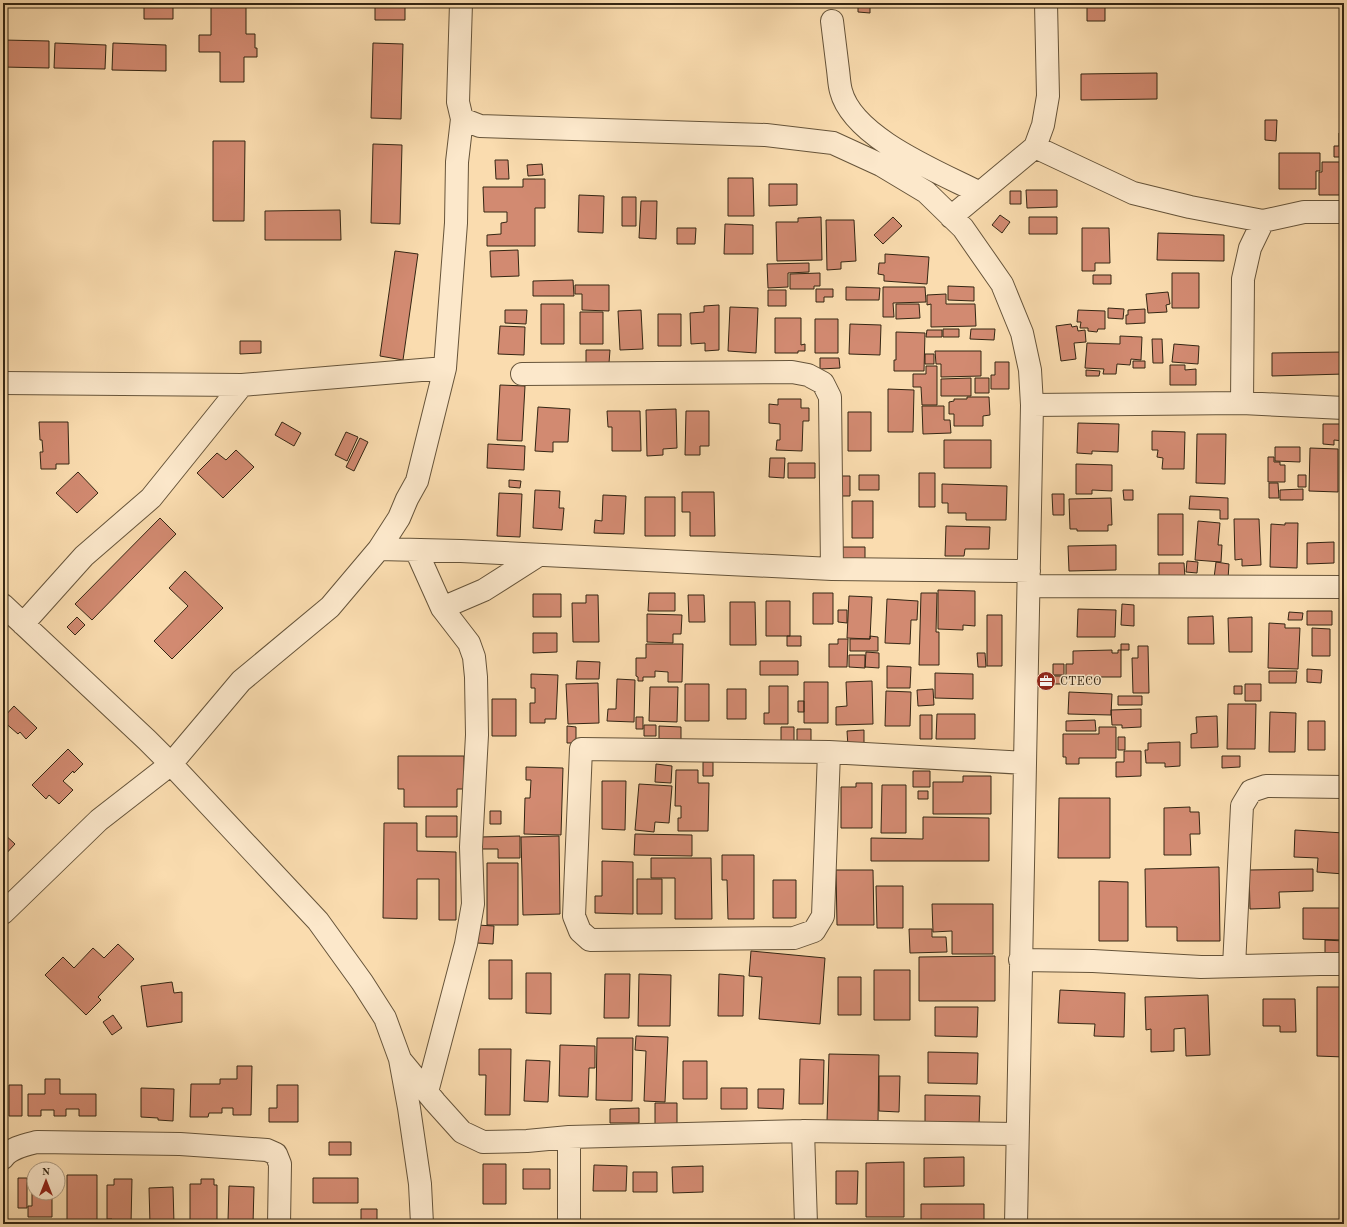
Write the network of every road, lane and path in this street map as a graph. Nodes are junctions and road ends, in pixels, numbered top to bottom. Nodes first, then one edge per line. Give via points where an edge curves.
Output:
1 (461, 3) edge
2 (1046, 3) edge
3 (832, 21) dead end
4 (462, 118) junction
5 (1035, 147) junction
6 (980, 193) junction
7 (1344, 212) edge
8 (951, 217) junction
9 (1263, 221) junction
10 (445, 368) junction
11 (522, 374) dead end
12 (3, 383) edge
13 (242, 385) junction
14 (1242, 403) junction
15 (1032, 405) junction
16 (1344, 408) edge
17 (379, 549) junction
18 (416, 550) junction
19 (539, 555) junction
20 (832, 569) junction
21 (1029, 578) junction
22 (1344, 587) edge
23 (3, 605) edge
24 (442, 608) junction
25 (23, 624) junction
26 (829, 752) junction
27 (1025, 763) junction
28 (171, 764) junction
29 (1344, 787) edge
30 (3, 913) edge
31 (1020, 960) junction
32 (1344, 964) edge
33 (1234, 966) junction
34 (400, 1059) junction
35 (427, 1092) junction
36 (803, 1131) junction
37 (1017, 1134) junction
38 (569, 1137) junction
39 (3, 1158) edge
40 (279, 1224) edge
41 (422, 1224) edge
42 (568, 1224) edge
43 (806, 1224) edge
44 (1016, 1224) edge

1 - 4 street via 458,102
2 - 5 street via 1048,96 1043,124
3 - 6 street via 841,92 861,124 880,140
4 - 8 street via 480,126 766,135 833,143 881,165 926,192
4 - 10 street via 457,162 456,223
5 - 6 street
5 - 9 street via 1133,193
6 - 8 street
7 - 9 street via 1304,212
8 - 15 street via 963,228 1002,284 1022,333 1030,370
9 - 14 street via 1250,248 1243,279
10 - 13 street
10 - 17 street via 417,481 399,518
11 - 20 street via 792,372 808,375 823,383 830,397
12 - 13 street
13 - 25 street via 151,498 84,556
14 - 15 street
14 - 16 street
15 - 21 street
17 - 18 street
17 - 28 street via 330,607 241,681
18 - 19 street
18 - 24 street
19 - 20 street
19 - 24 street via 484,590
20 - 21 street
21 - 22 street
21 - 27 street
23 - 25 street
24 - 35 street via 469,643 474,657 477,735 471,847 472,904 466,944
25 - 28 street
26 - 26 street via 823,916 814,931 794,938 590,940 580,931 574,916 581,749
26 - 27 street
27 - 31 street
28 - 30 street via 99,820
28 - 34 street via 318,921 386,1018
29 - 33 street via 1266,786 1250,791 1242,806
31 - 33 street
31 - 37 street
32 - 33 street
34 - 35 street
34 - 41 street via 419,1176
35 - 38 street via 462,1132 483,1142
36 - 37 street
36 - 38 street
36 - 43 street
37 - 44 street
38 - 42 street
39 - 40 street via 18,1147 37,1142 180,1144 267,1150 276,1154 280,1164

